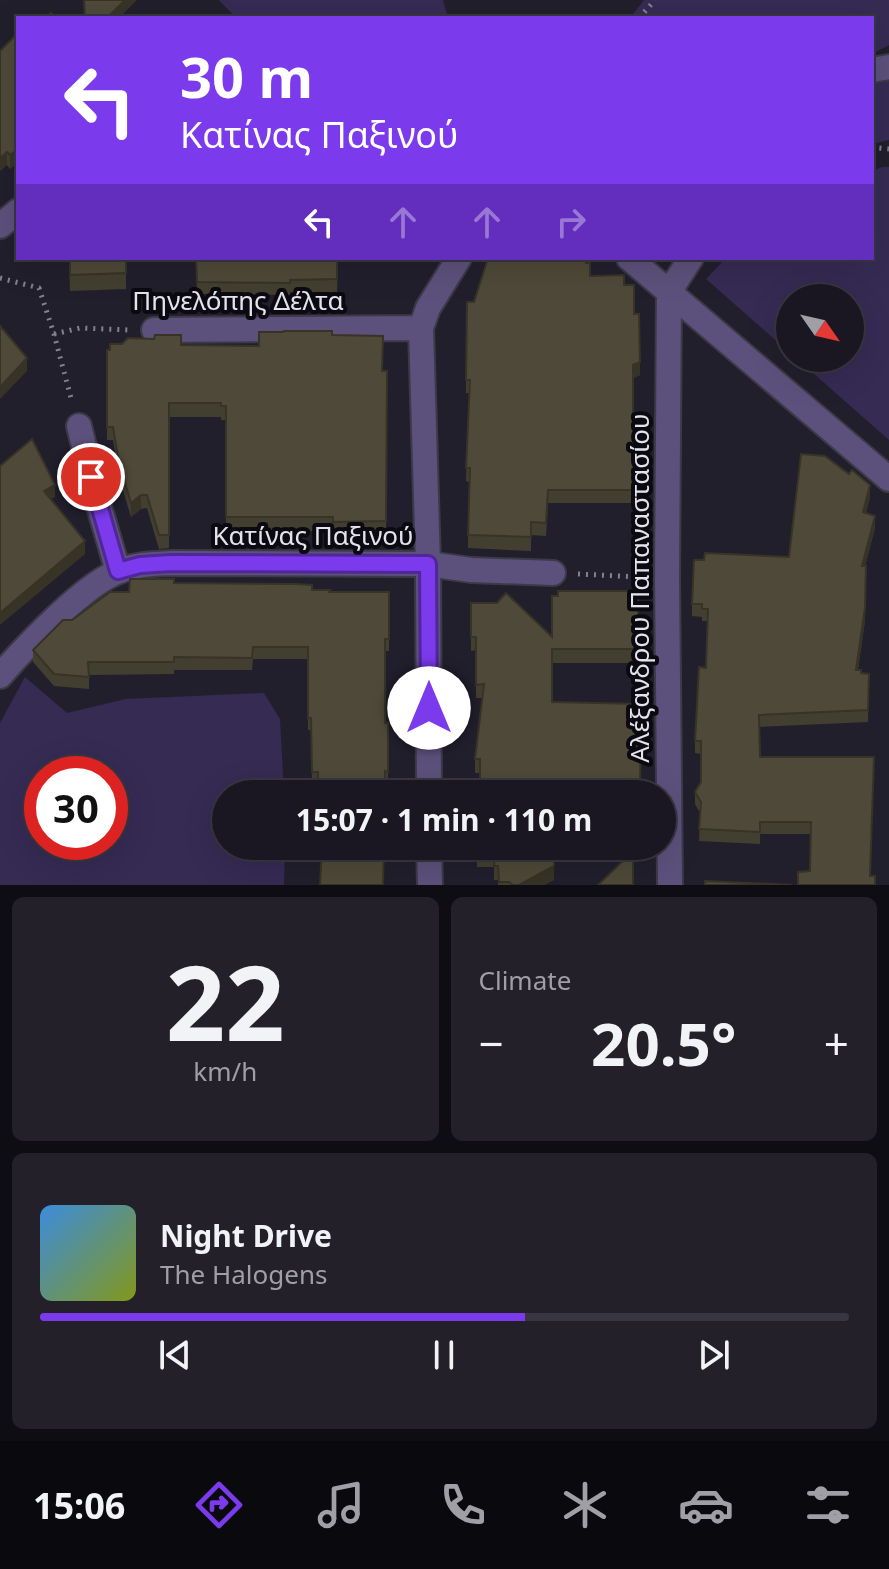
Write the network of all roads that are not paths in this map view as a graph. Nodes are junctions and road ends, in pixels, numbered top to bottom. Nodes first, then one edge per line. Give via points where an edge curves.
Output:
1 (16, 213) edge
2 (0, 226) edge
3 (458, 260) edge
4 (631, 260) edge
5 (690, 260) edge
6 (669, 292) junction
7 (421, 328) junction
8 (154, 330) road end
9 (79, 426) road end
10 (889, 479) edge
11 (428, 564) junction
12 (118, 571) junction
13 (553, 573) road end
14 (0, 676) edge
15 (429, 780) edge
16 (429, 860) edge
17 (430, 885) edge
18 (670, 885) edge

1 - 2 street
3 - 7 street
4 - 6 street
5 - 6 street
6 - 10 street
6 - 18 street, Αλέξανδρου Παπαναστασίου
7 - 8 street, Πηνελόπης Δέλτα
7 - 11 street
9 - 12 street
11 - 12 street, Κατίνας Παξινού via 171,563
11 - 13 street, Κατίνας Παξινού
11 - 15 street
12 - 14 street, Κατίνας Παξινού via 51,623
16 - 17 street

